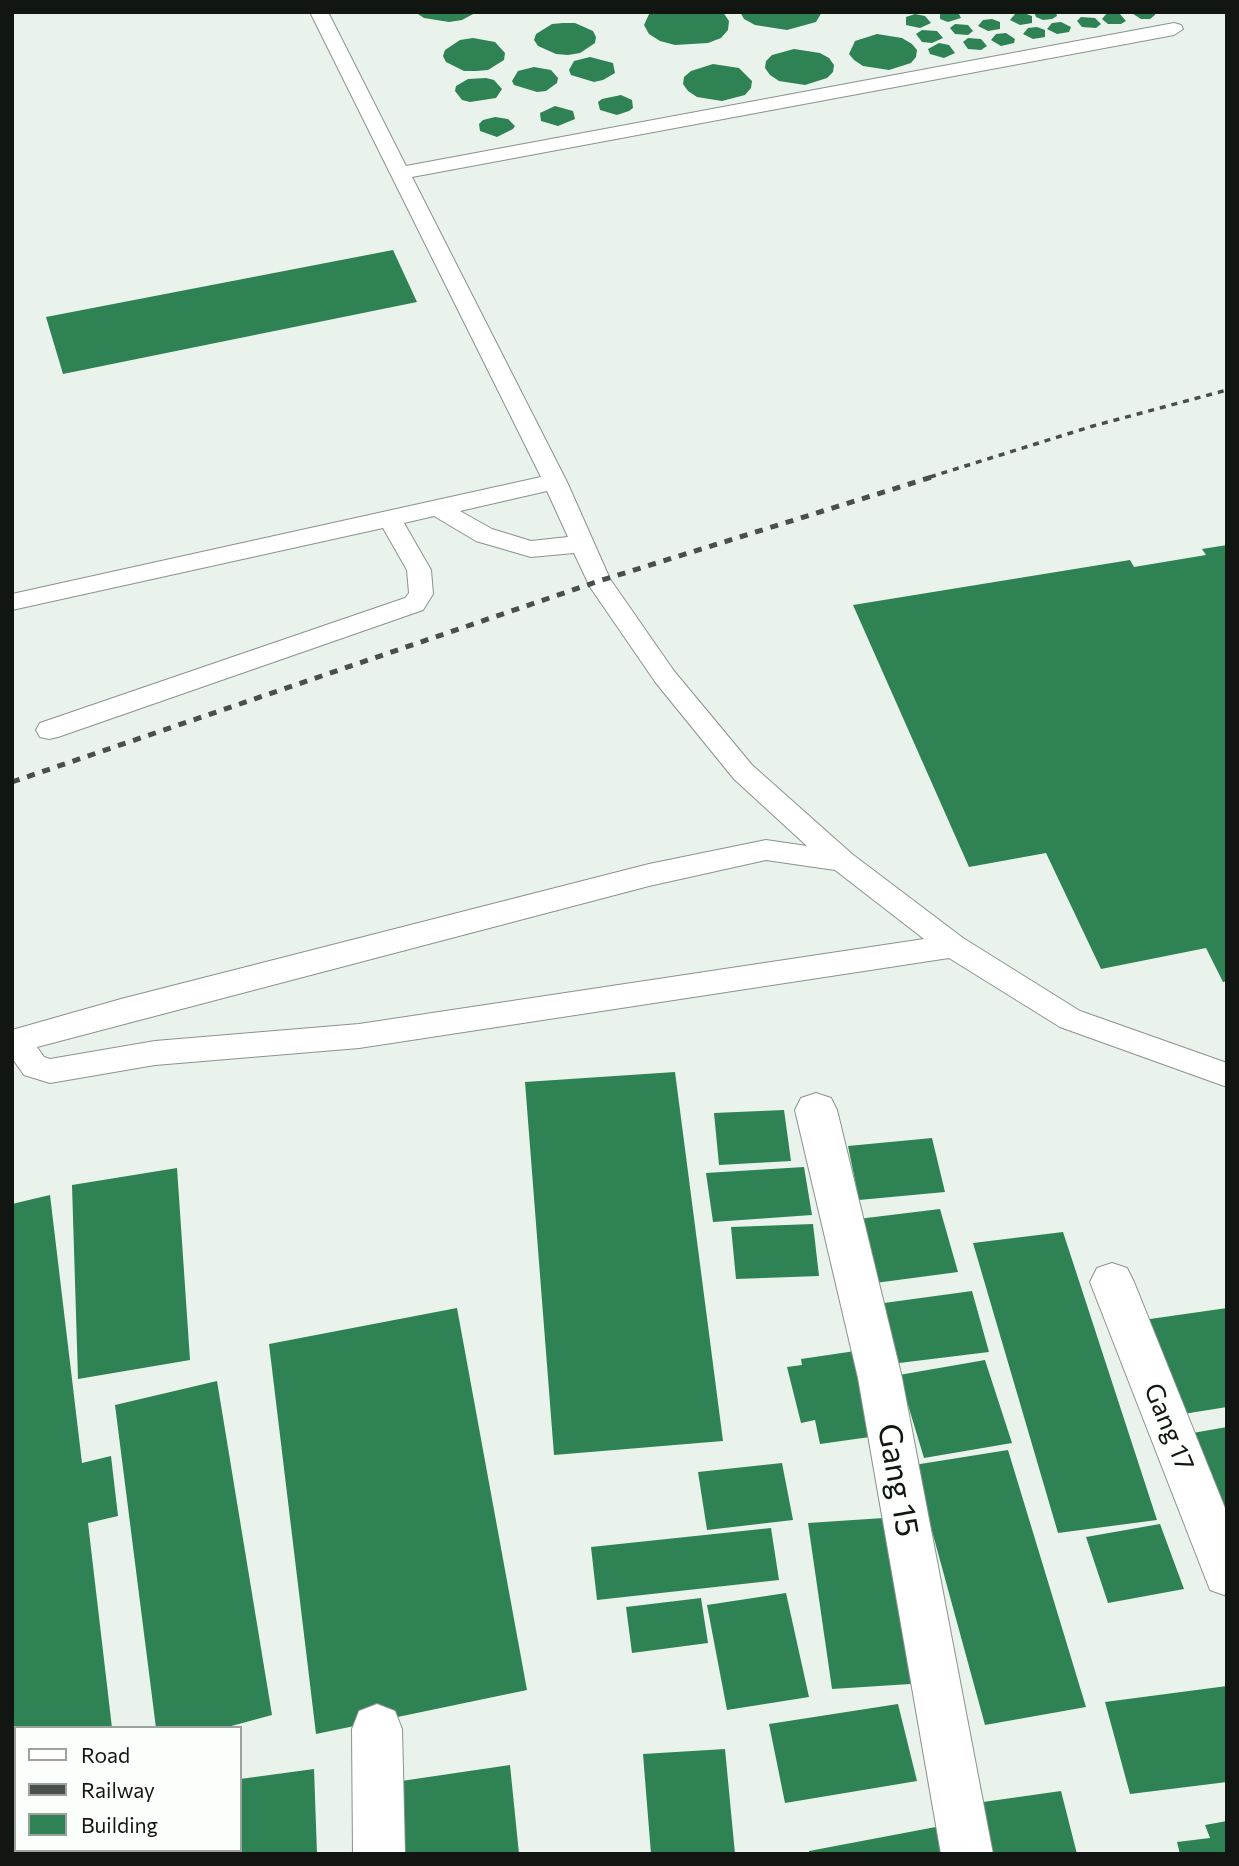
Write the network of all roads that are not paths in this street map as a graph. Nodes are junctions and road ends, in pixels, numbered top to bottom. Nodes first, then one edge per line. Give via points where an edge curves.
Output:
1 (319, 12) edge
2 (1174, 29) dead end
3 (400, 173) junction
4 (555, 482) junction
5 (436, 507) junction
6 (388, 517) junction
7 (581, 544) junction
8 (12, 602) edge
9 (49, 730) dead end
10 (842, 861) junction
11 (953, 946) junction
12 (15, 1042) edge
13 (1227, 1074) edge
14 (816, 1110) dead end
15 (1112, 1282) dead end
16 (1227, 1573) edge
17 (377, 1729) dead end
18 (379, 1854) edge
19 (967, 1854) edge

1 - 3 lane
2 - 3 lane
3 - 4 lane
4 - 5 lane
4 - 7 lane
5 - 6 lane
5 - 7 lane via 484,535 531,549
6 - 8 lane
6 - 9 lane via 419,570 421,594 414,604
7 - 10 lane via 599,581 674,688 743,772
10 - 11 lane
10 - 12 lane via 766,850 649,875
11 - 12 lane via 359,1036 155,1052 50,1071 34,1066
11 - 13 lane via 1070,1019
14 - 19 street, Gang 15 via 880,1378
15 - 16 street, Gang 17
17 - 18 street

